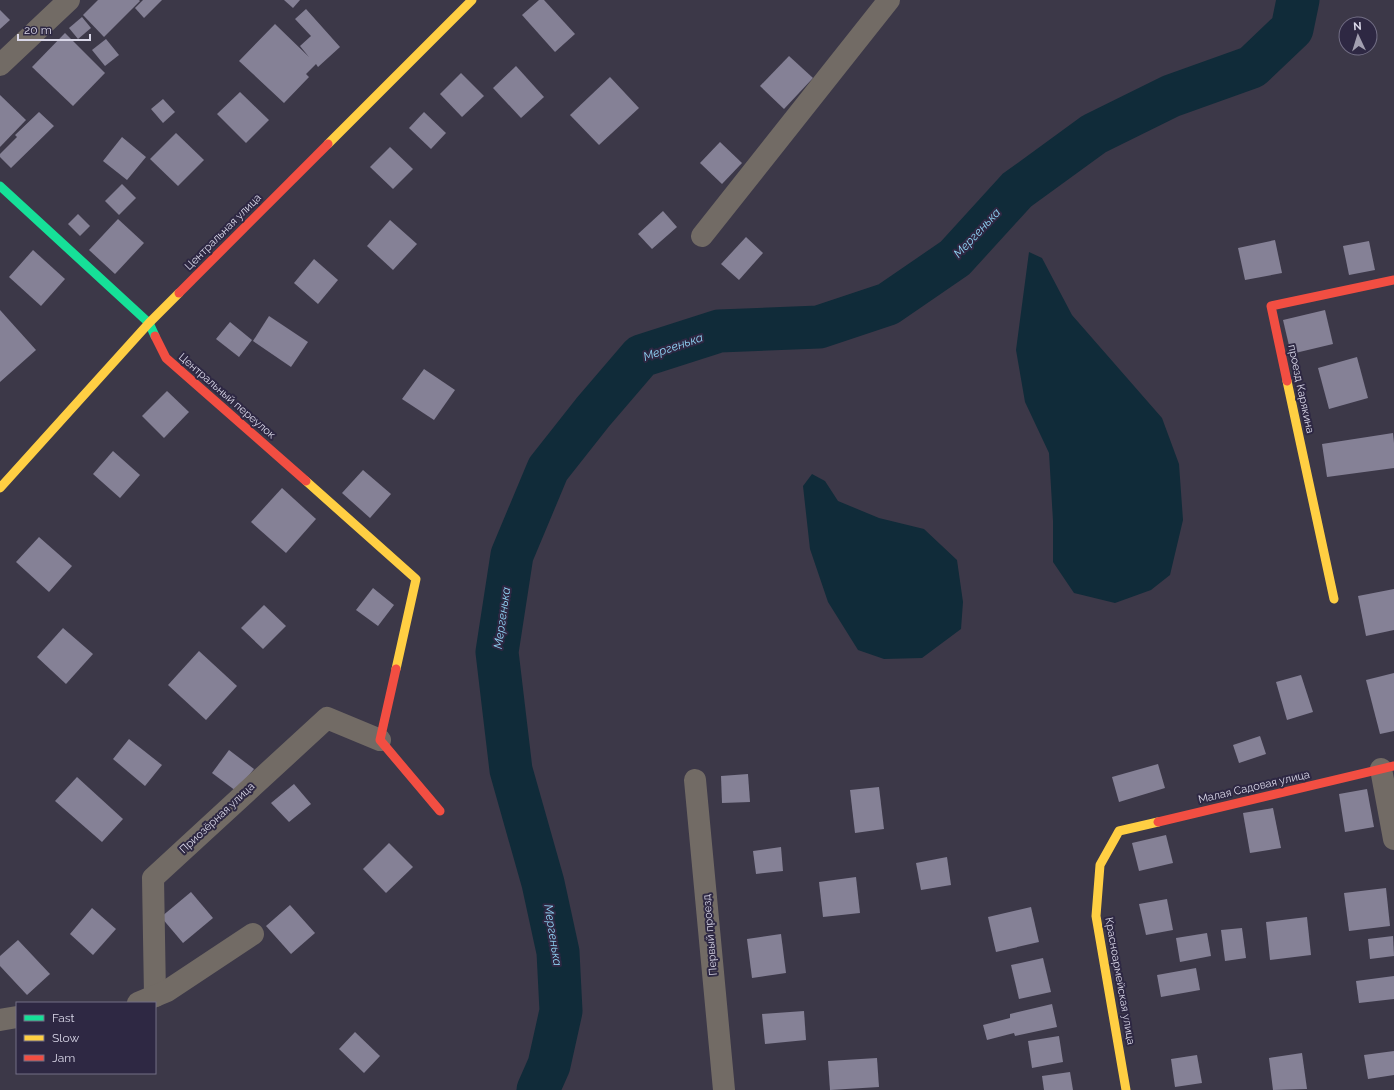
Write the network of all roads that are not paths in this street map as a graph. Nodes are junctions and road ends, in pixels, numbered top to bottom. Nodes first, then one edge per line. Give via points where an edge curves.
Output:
1 (69, 0) edge
2 (472, 0) edge
3 (889, 0) edge
4 (0, 65) edge
5 (0, 186) edge
6 (702, 236) dead end
7 (1394, 280) edge
8 (148, 324) junction
9 (0, 488) edge
10 (1334, 599) dead end
11 (380, 740) junction
12 (1388, 767) edge
13 (695, 780) dead end
14 (440, 811) dead end
15 (1119, 832) joint
16 (1394, 839) edge
17 (253, 934) dead end
18 (147, 999) edge
19 (16, 1017) edge
20 (0, 1020) edge
21 (724, 1090) edge
22 (1126, 1090) edge

1 - 4 street
2 - 8 street, Центральная улица
3 - 6 street
5 - 8 street, Центральный переулок
7 - 10 street, проезд Карякина via 1271,306
8 - 9 street, Центральная улица
8 - 11 street, Центральный переулок via 166,358 416,579
11 - 14 street, Приозёрная улица
11 - 18 street, Приозёрная улица via 327,718 153,878
12 - 15 street, Малая Садовая улица
12 - 16 street
13 - 21 street, Первый проезд
15 - 22 street, Красноармейская улица via 1100,865 1096,916
17 - 18 street, Приозёрная улица via 167,991
19 - 20 street

